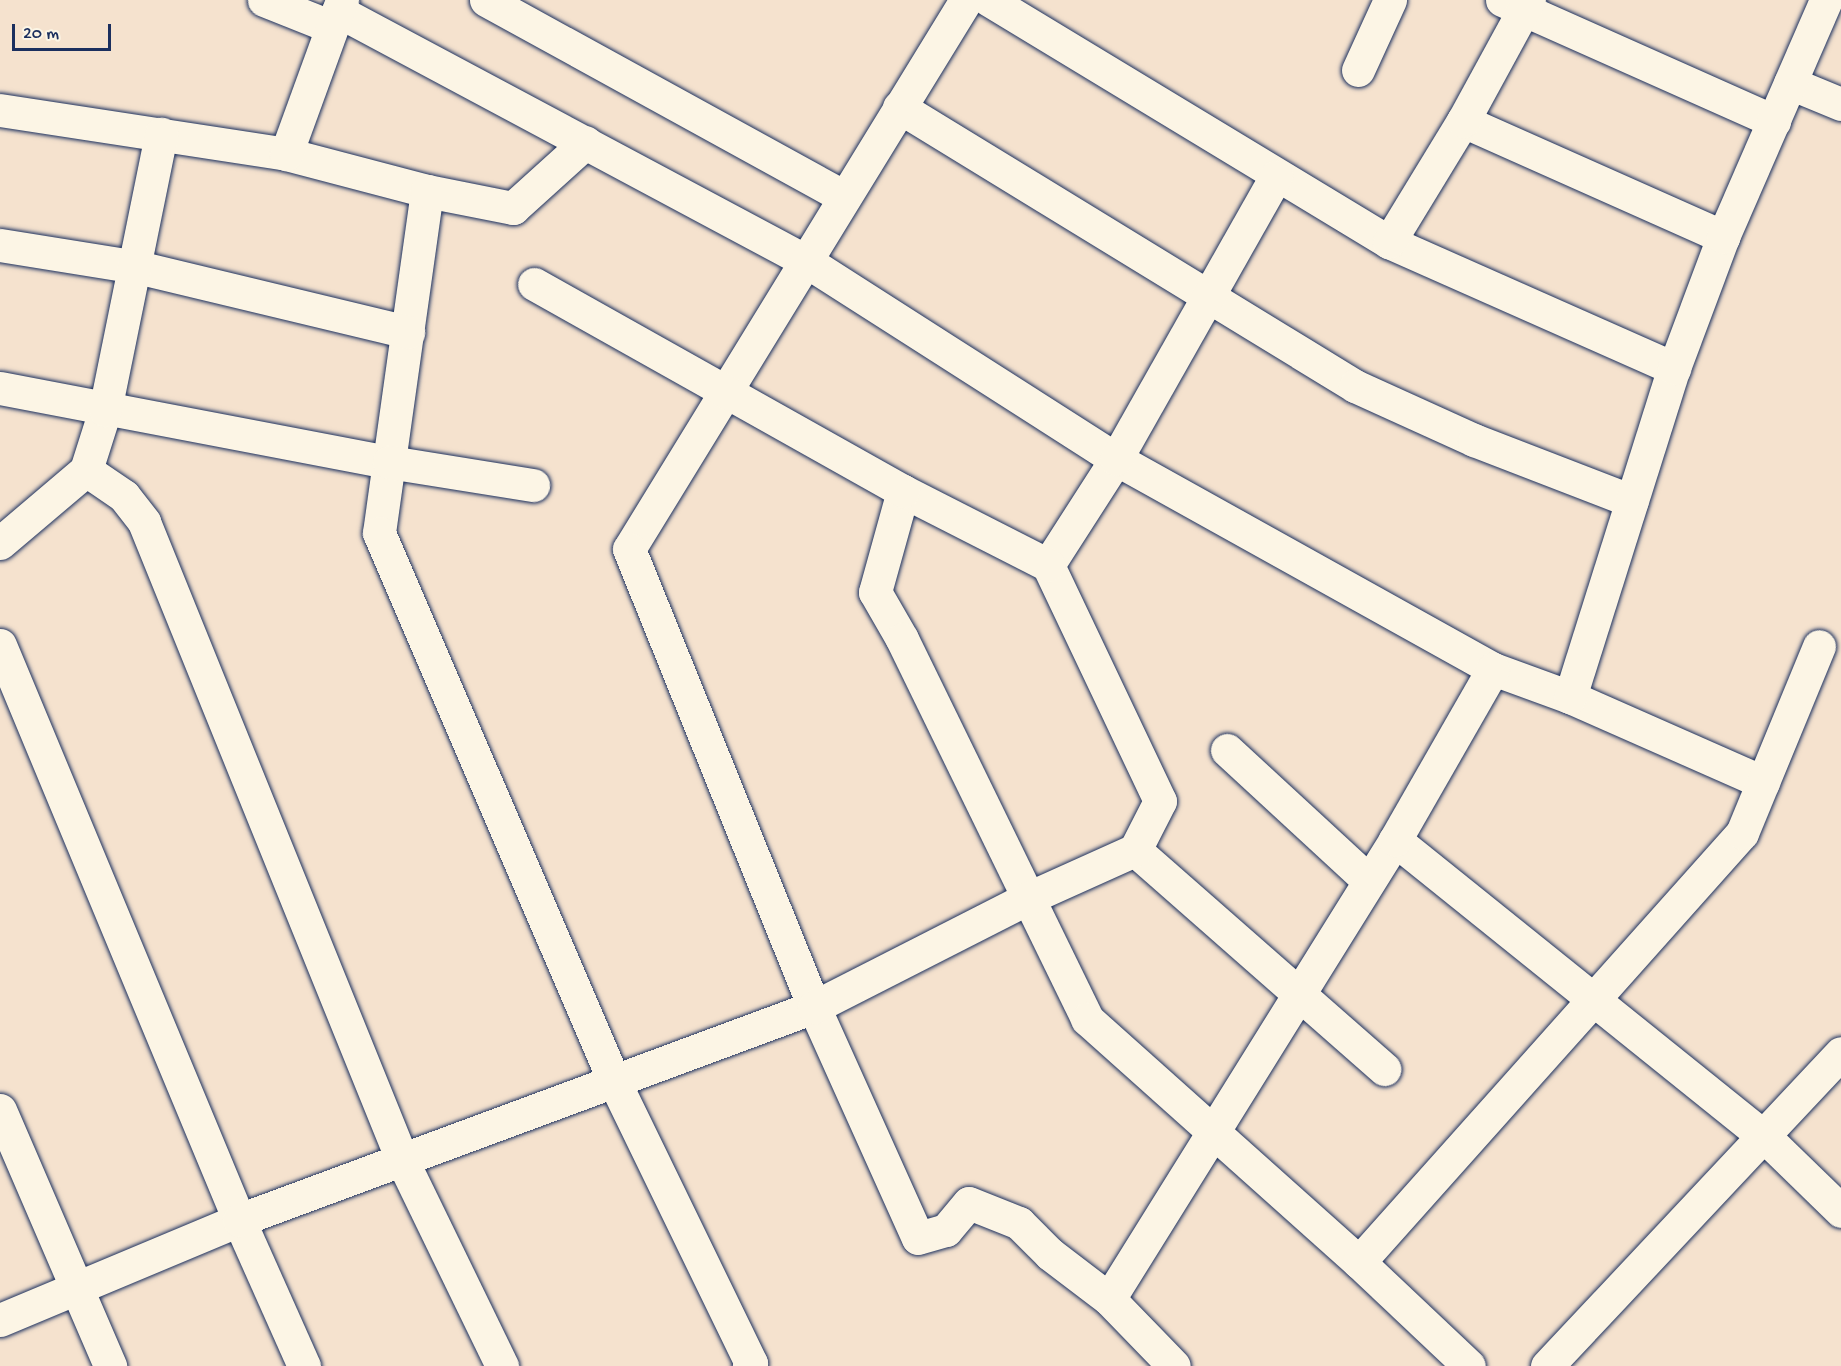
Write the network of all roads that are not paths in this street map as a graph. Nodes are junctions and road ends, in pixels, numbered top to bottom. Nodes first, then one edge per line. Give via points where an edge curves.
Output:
1 (264, 0) edge
2 (486, 0) edge
3 (966, 0) edge
4 (989, 0) edge
5 (1390, 0) edge
6 (1826, 0) edge
7 (1518, 4) edge
8 (338, 13) edge
9 (1358, 70) dead end
10 (1790, 84) junction
11 (1841, 104) edge
12 (899, 107) junction
13 (0, 110) edge
14 (1774, 120) junction
15 (1463, 121) junction
16 (161, 134) junction
17 (586, 142) junction
18 (286, 154) junction
19 (1276, 176) junction
20 (427, 191) junction
21 (845, 197) junction
22 (1723, 237) junction
23 (1389, 242) junction
24 (0, 245) edge
25 (806, 261) junction
26 (137, 267) junction
27 (534, 284) dead end
28 (1209, 297) junction
29 (408, 332) junction
30 (1674, 368) junction
31 (0, 388) edge
32 (726, 390) junction
33 (105, 410) junction
34 (1116, 459) junction
35 (389, 462) junction
36 (86, 470) junction
37 (532, 485) dead end
38 (903, 492) junction
39 (1632, 501) junction
40 (0, 543) edge
41 (1048, 565) junction
42 (0, 645) edge
43 (1819, 646) dead end
44 (1493, 669) junction
45 (1570, 697) junction
46 (1227, 750) dead end
47 (1763, 782) junction
48 (1395, 840) junction
49 (1135, 850) junction
50 (1368, 880) junction
51 (1026, 898) junction
52 (1302, 993) junction
53 (1594, 999) junction
54 (814, 1007) junction
55 (1841, 1053) edge
56 (1384, 1069) dead end
57 (614, 1081) junction
58 (0, 1110) edge
59 (1212, 1131) junction
60 (1765, 1137) junction
61 (404, 1162) junction
62 (1841, 1211) edge
63 (239, 1220) junction
64 (1359, 1263) junction
65 (76, 1288) junction
66 (1109, 1299) junction
67 (0, 1320) edge
68 (110, 1366) edge
69 (304, 1366) edge
70 (502, 1366) edge
71 (749, 1366) edge
72 (1174, 1366) edge
73 (1468, 1366) edge
74 (1546, 1366) edge

1 - 8 street
2 - 21 street
3 - 12 street
4 - 19 street
5 - 9 street
6 - 10 street
7 - 14 street
7 - 15 street
8 - 17 street
8 - 18 street
10 - 11 street
10 - 14 street
12 - 21 street
12 - 28 street
13 - 16 street
14 - 22 street
15 - 22 street
15 - 23 street
16 - 18 street
16 - 26 street
17 - 20 street via 513,208
17 - 25 street
18 - 20 street
19 - 23 street
19 - 28 street
20 - 29 street
21 - 25 street
22 - 30 street
23 - 30 street
24 - 26 street
25 - 32 street
25 - 34 street
26 - 29 street
26 - 33 street
27 - 32 street
28 - 34 street
28 - 39 street via 1355,386 1474,440
29 - 35 street
30 - 39 street
31 - 33 street
32 - 38 street
32 - 54 street via 629,549
33 - 35 street
33 - 36 street
34 - 41 street
34 - 44 street
35 - 37 street
35 - 57 street via 379,533
36 - 40 street
36 - 61 street via 124,496 144,522
38 - 41 street
38 - 51 street via 875,592 902,639
39 - 45 street
41 - 49 street via 1160,801
42 - 63 street
43 - 47 street
44 - 45 street
44 - 48 street
45 - 47 street
46 - 50 street
47 - 53 street via 1742,833
48 - 50 street
48 - 53 street
49 - 51 street
49 - 52 street
50 - 52 street
51 - 54 street
51 - 59 street via 1087,1019
52 - 56 street
52 - 59 street
53 - 60 street
53 - 64 street
54 - 57 street
54 - 66 street via 918,1238 946,1230 969,1203 1019,1223 1050,1254
55 - 60 street
57 - 61 street
57 - 71 street via 751,1363
58 - 65 street
59 - 64 street
59 - 66 street
60 - 62 street
60 - 74 street
61 - 63 street
61 - 70 street
63 - 65 street
63 - 69 street
64 - 73 street
65 - 67 street
65 - 68 street
66 - 72 street

